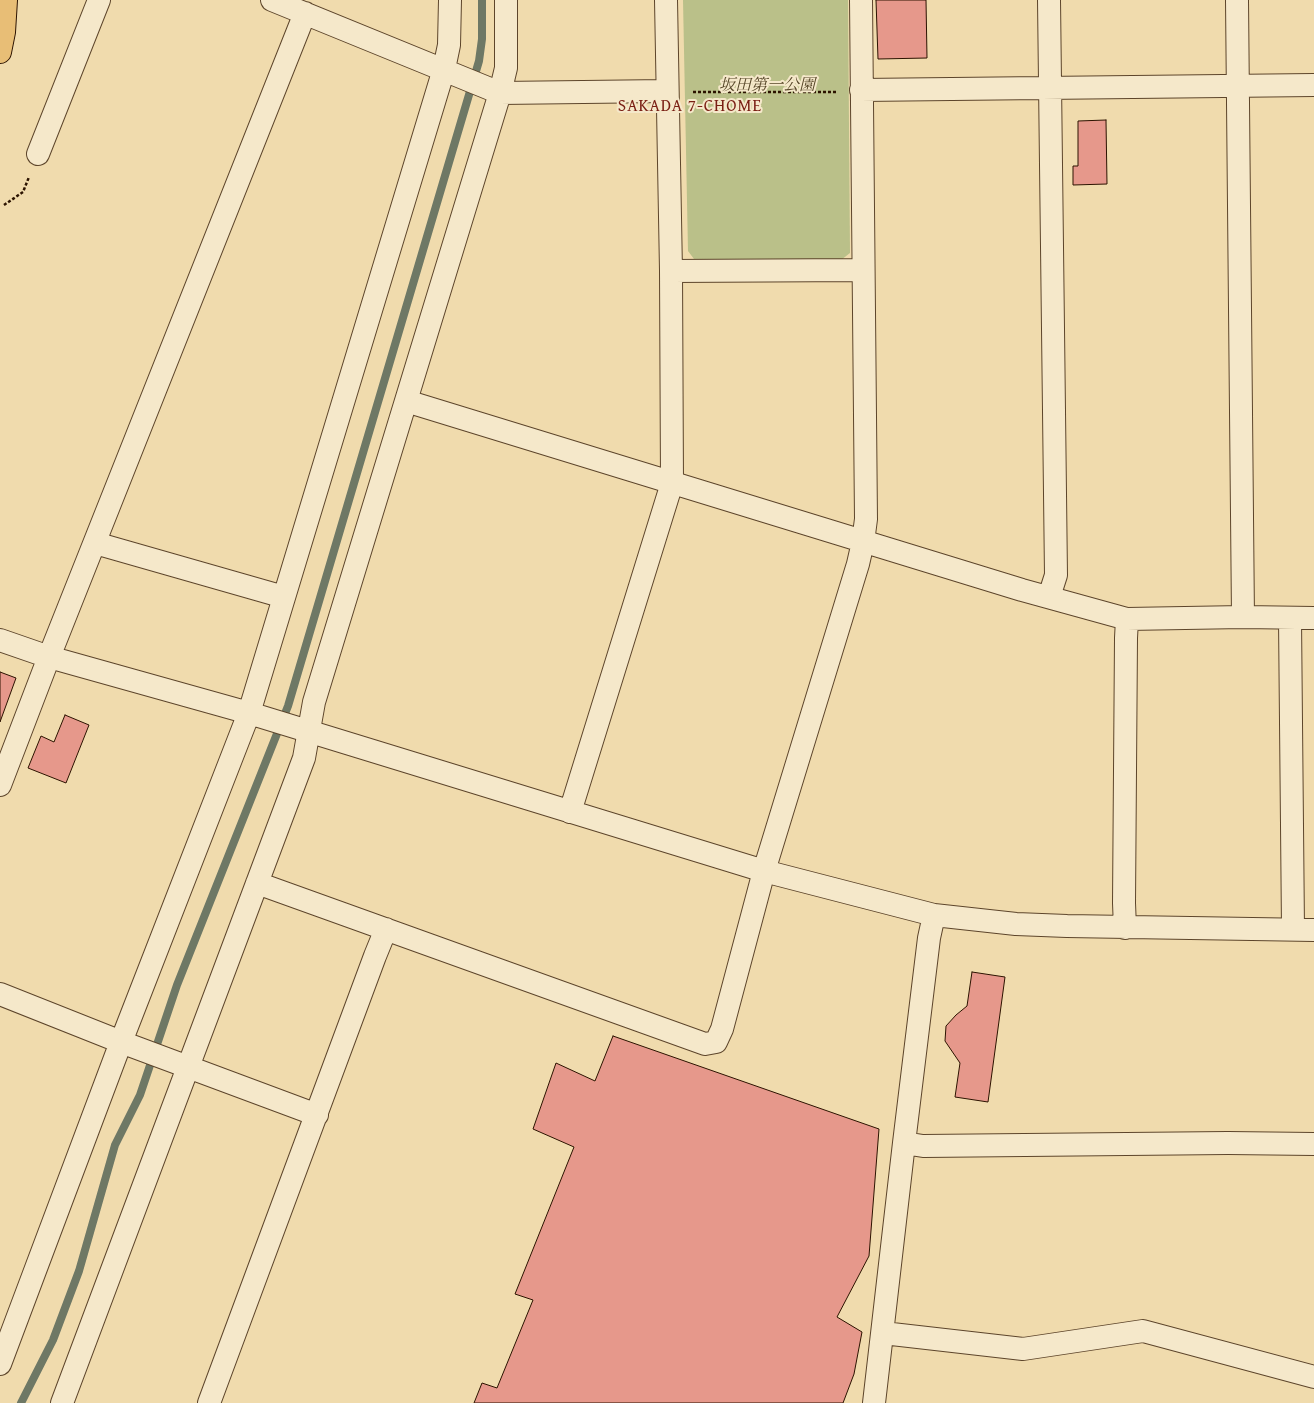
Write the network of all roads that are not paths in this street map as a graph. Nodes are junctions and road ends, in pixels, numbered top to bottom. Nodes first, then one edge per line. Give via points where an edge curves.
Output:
1 (6, 0) edge
2 (98, 0) edge
3 (272, 0) edge
4 (450, 0) edge
5 (506, 0) edge
6 (666, 0) edge
7 (861, 0) edge
8 (1049, 0) edge
9 (1237, 0) edge
10 (305, 13) junction
11 (0, 52) edge
12 (450, 72) junction
13 (1314, 85) edge
14 (1238, 86) junction
15 (1050, 88) junction
16 (495, 91) junction
17 (666, 91) junction
18 (851, 91) junction
19 (38, 154) road end
20 (864, 270) junction
21 (670, 271) junction
22 (406, 401) junction
23 (672, 483) junction
24 (863, 542) junction
25 (94, 543) junction
26 (284, 597) junction
27 (1049, 597) junction
28 (1243, 617) junction
29 (1314, 618) edge
30 (1127, 619) junction
31 (1290, 619) junction
32 (0, 640) edge
33 (49, 657) junction
34 (249, 713) junction
35 (309, 732) junction
36 (0, 785) edge
37 (570, 812) junction
38 (764, 871) junction
39 (257, 883) junction
40 (934, 916) junction
41 (1125, 928) junction
42 (386, 929) junction
43 (1304, 930) edge
44 (0, 994) edge
45 (121, 1042) junction
46 (188, 1067) junction
47 (317, 1115) junction
48 (904, 1143) junction
49 (1314, 1144) edge
50 (882, 1333) junction
51 (0, 1364) edge
52 (1314, 1377) edge
53 (62, 1403) edge
54 (209, 1403) edge
55 (874, 1403) edge

1 - 11 highway
2 - 19 street
3 - 10 street
4 - 12 street
5 - 16 street via 506,68
6 - 17 street
7 - 18 street
8 - 15 street
9 - 14 street
10 - 12 street
10 - 25 street
12 - 16 street
12 - 26 street
13 - 14 street
14 - 15 street
14 - 28 street
15 - 18 street
15 - 27 street via 1056,575
16 - 17 street
16 - 22 street
17 - 21 street
18 - 20 street
20 - 21 street
20 - 24 street via 866,519
21 - 23 street
22 - 23 street
22 - 35 street via 314,702
23 - 24 street
23 - 37 street
24 - 27 street
24 - 38 street
25 - 26 street
25 - 33 street
26 - 34 street
27 - 30 street
28 - 30 street
28 - 31 street
29 - 31 street
30 - 41 street
31 - 43 street
32 - 33 street
33 - 34 street
33 - 36 street
34 - 35 street
34 - 45 street
35 - 37 street
35 - 39 street via 304,758
37 - 38 street
38 - 40 street
38 - 42 street via 722,1029 716,1042 705,1044
39 - 42 street
39 - 46 street
40 - 41 street via 1016,924
40 - 48 street via 929,938
41 - 43 street
42 - 47 street
44 - 45 street
45 - 46 street
45 - 51 street
46 - 47 street
46 - 53 street
47 - 54 street
48 - 49 street via 923,1146
48 - 50 street
50 - 52 street via 1023,1349 1143,1331
50 - 55 street

